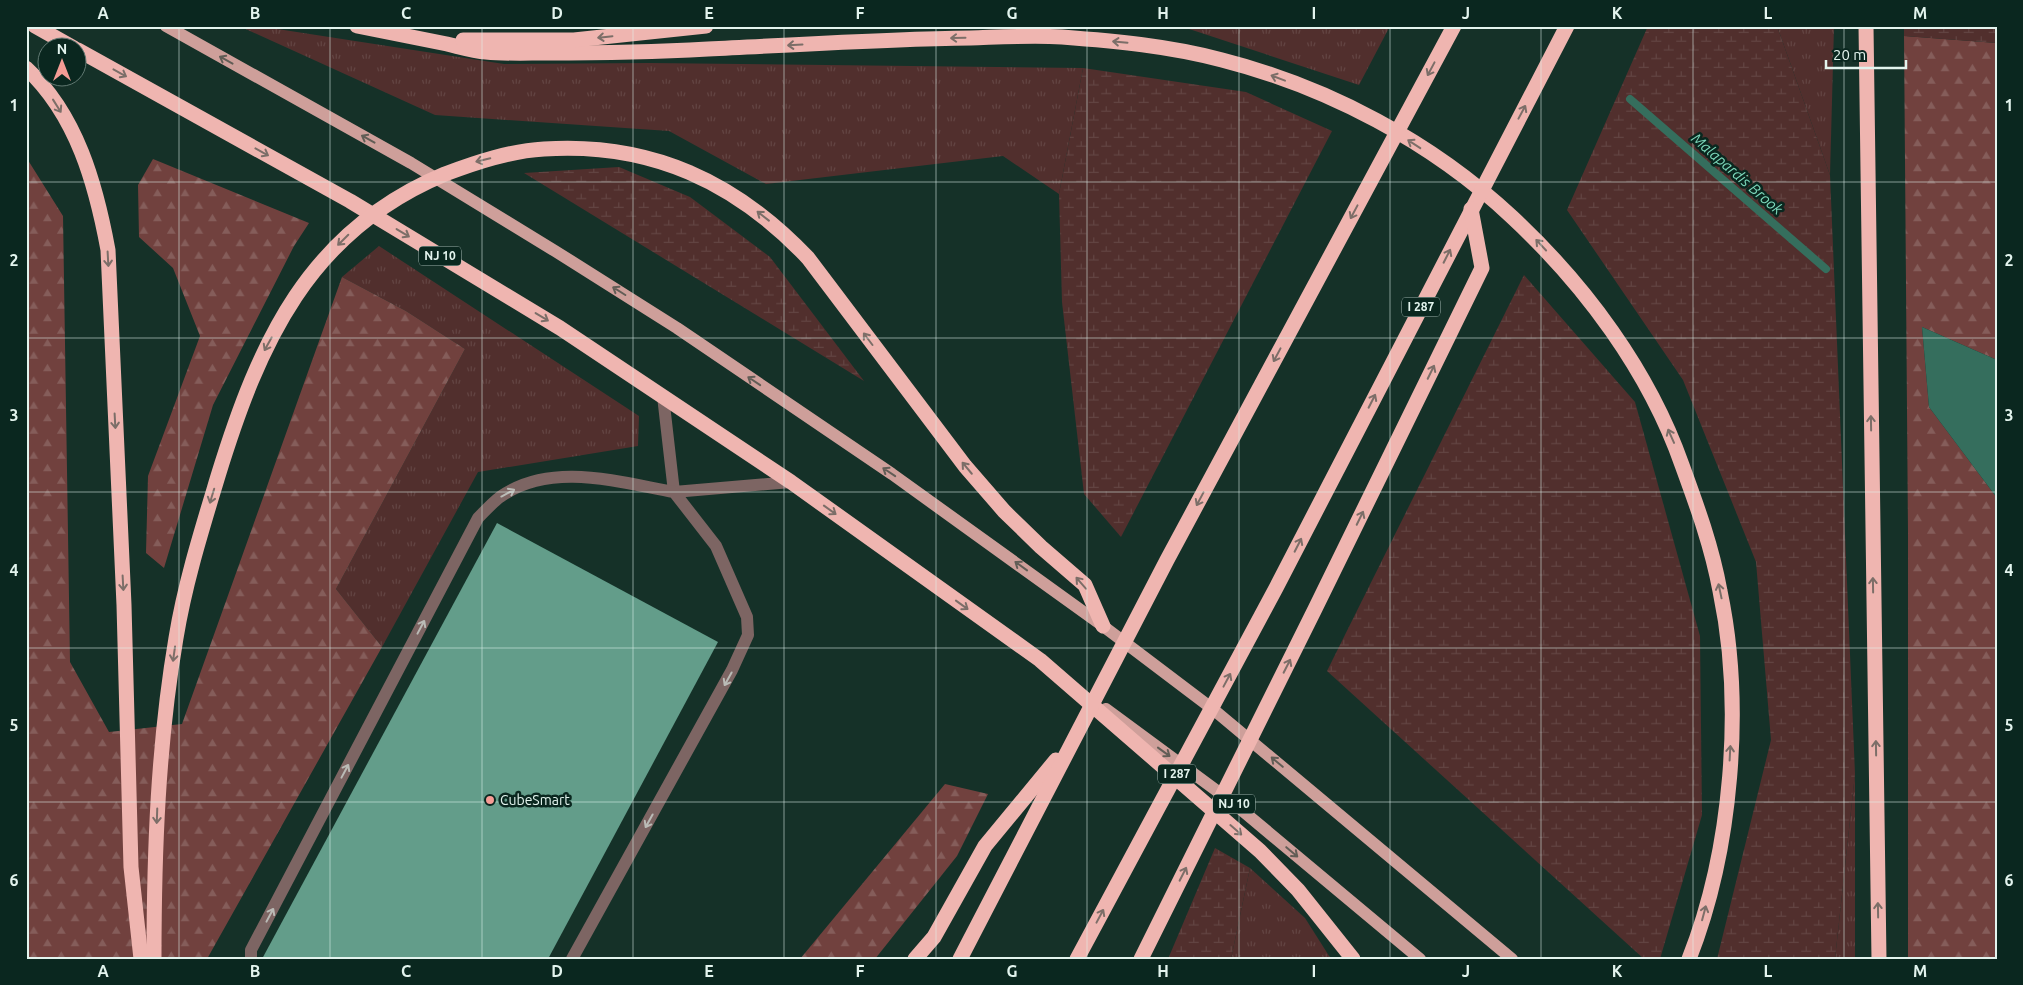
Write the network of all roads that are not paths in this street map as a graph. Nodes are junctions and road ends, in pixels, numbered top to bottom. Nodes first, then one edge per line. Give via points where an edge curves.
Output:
1 (35, 26) edge
2 (166, 26) edge
3 (357, 26) edge
4 (706, 26) edge
5 (1454, 26) edge
6 (1567, 26) edge
7 (1866, 26) edge
8 (410, 37) junction
9 (56, 38) edge
10 (88, 56) edge
11 (26, 68) edge
12 (1471, 209) junction
13 (663, 396) junction
14 (790, 482) junction
15 (674, 492) junction
16 (1103, 626) junction
17 (1040, 660) junction
18 (1076, 736) junction
19 (141, 959) edge
20 (154, 959) edge
21 (251, 959) edge
22 (572, 959) edge
23 (915, 959) edge
24 (960, 959) edge
25 (1078, 959) edge
26 (1141, 959) edge
27 (1353, 959) edge
28 (1420, 959) edge
29 (1512, 959) edge
30 (1689, 959) edge
31 (1879, 959) edge

1 - 9 highway
16 -> 2 main road via 892,474 677,328 411,163
3 - 8 highway
4 -> 8 highway via 574,40
5 -> 18 highway
12 -> 6 highway, I 287
31 -> 7 highway
30 -> 8 highway via 1718,862 1728,791 1732,712 1729,645 1721,592 1707,535 1678,453 1656,403 1618,340 1574,281 1537,240 1486,193 1453,169 1397,133 1324,95 1218,59 1130,43 1056,36 913,39 621,54 486,52
10 -> 13 highway, NJ 10 via 350,201 560,328
11 -> 19 highway via 51,98 86,161 108,250 131,867
25 -> 12 highway, I 287 via 1276,588
26 -> 12 highway via 1482,268
13 - 14 highway, NJ 10
13 - 15 lane
14 - 15 lane
14 -> 17 highway, NJ 10
21 -> 15 lane via 251,950 478,518 501,497 529,482 570,476
15 -> 22 lane via 716,546 747,617 748,635 732,670
16 -> 20 highway via 1085,584 1010,517 965,466 808,258 783,232 748,204 707,181 657,160 622,151 567,147 530,149 477,161 420,185 351,232 325,258 292,301 263,352 237,417 196,547 176,636 158,792
29 -> 16 main road via 1214,710
17 -> 27 highway via 1260,851 1298,890
17 -> 28 main road, NJ 10 via 1232,802
18 - 23 highway via 985,846 934,937
18 - 24 highway

